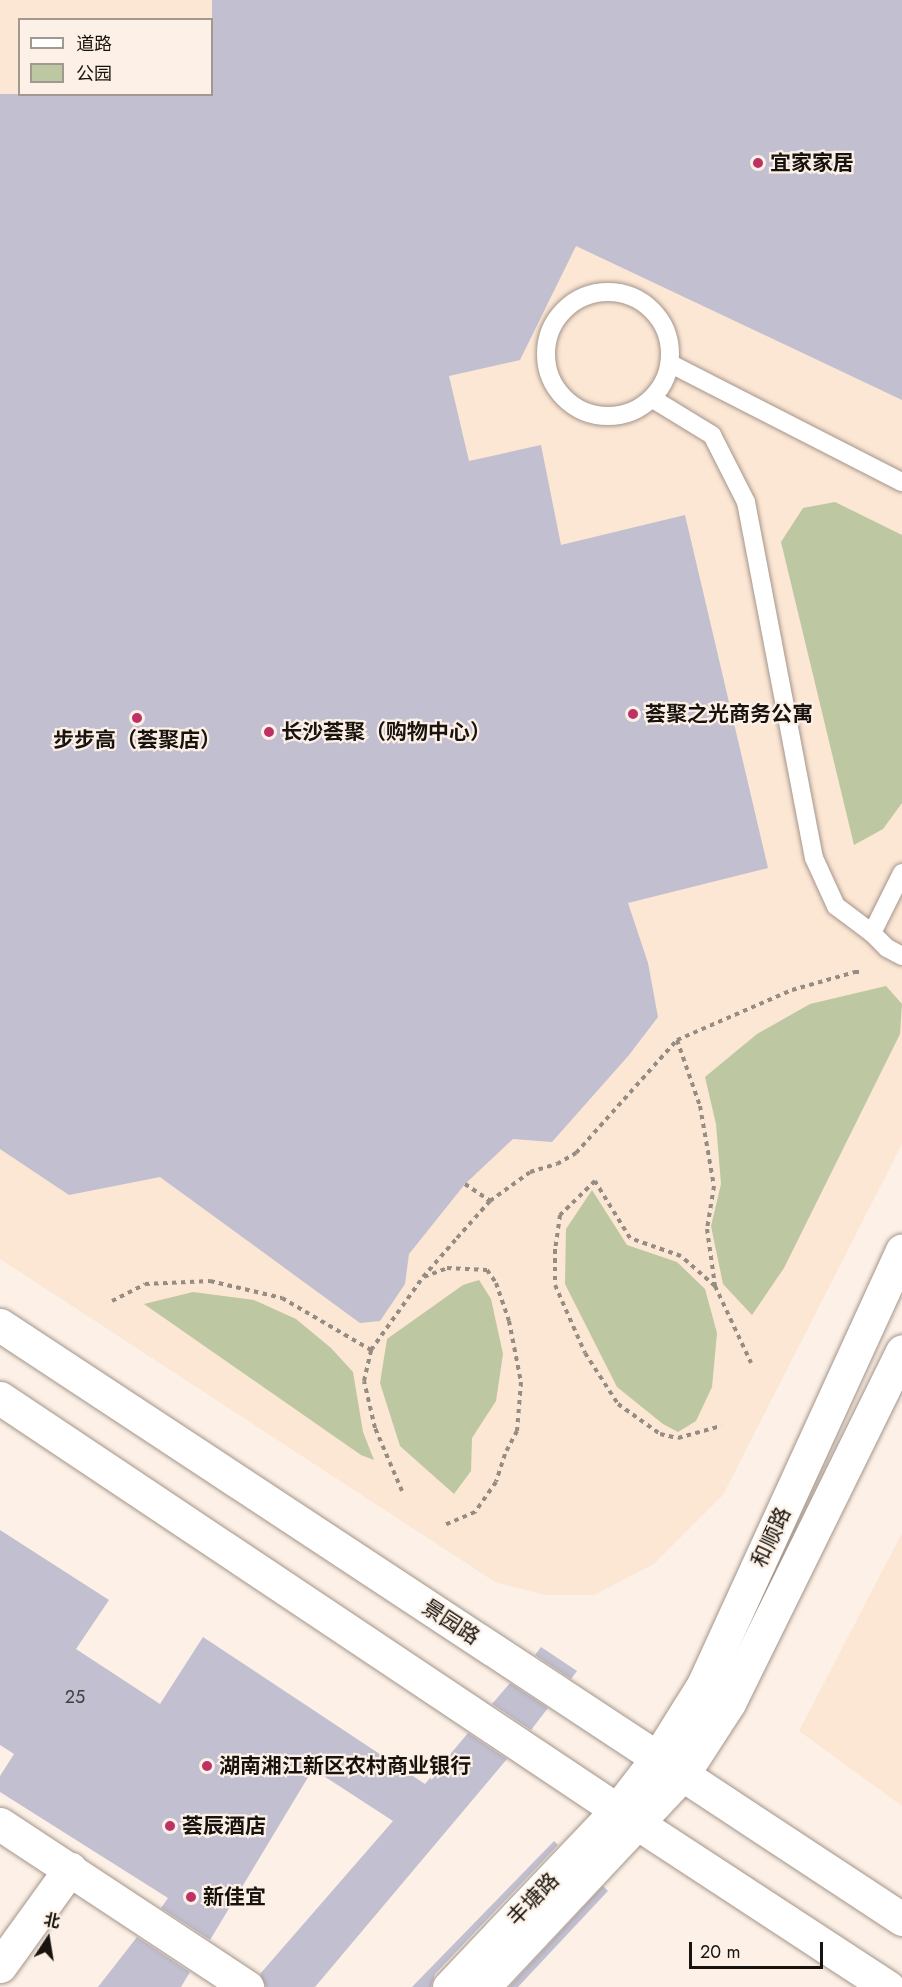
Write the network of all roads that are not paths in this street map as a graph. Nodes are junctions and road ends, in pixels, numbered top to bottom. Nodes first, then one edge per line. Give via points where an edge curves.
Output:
1 (671, 364) junction
2 (652, 399) junction
3 (902, 482) edge
4 (902, 873) edge
5 (872, 933) junction
6 (902, 956) edge
7 (902, 1250) edge
8 (0, 1325) edge
9 (902, 1351) edge
10 (0, 1398) edge
11 (670, 1766) junction
12 (628, 1817) junction
13 (0, 1824) edge
14 (70, 1869) junction
15 (902, 1919) edge
16 (0, 1966) edge
17 (247, 1987) edge
18 (449, 1987) edge
19 (483, 1987) edge
20 (888, 1987) edge

1 - 2 lane
1 - 2 lane via 671,344 652,309 636,298 616,292 577,299 550,330 548,372 558,391 573,406 593,415 614,417 634,411
1 - 3 lane
2 - 5 lane via 712,435 746,502 814,858 836,906
4 - 5 lane
5 - 6 lane
7 - 11 main road, 和顺路 via 703,1685
8 - 11 main road, 景园路
9 - 11 main road, 和顺路 via 729,1703
10 - 12 main road
11 - 12 main road, 和顺路
11 - 15 main road, 景园路
12 - 18 main road, 丰塘路
12 - 19 main road
12 - 20 main road
13 - 14 main road
14 - 16 main road
14 - 17 main road

